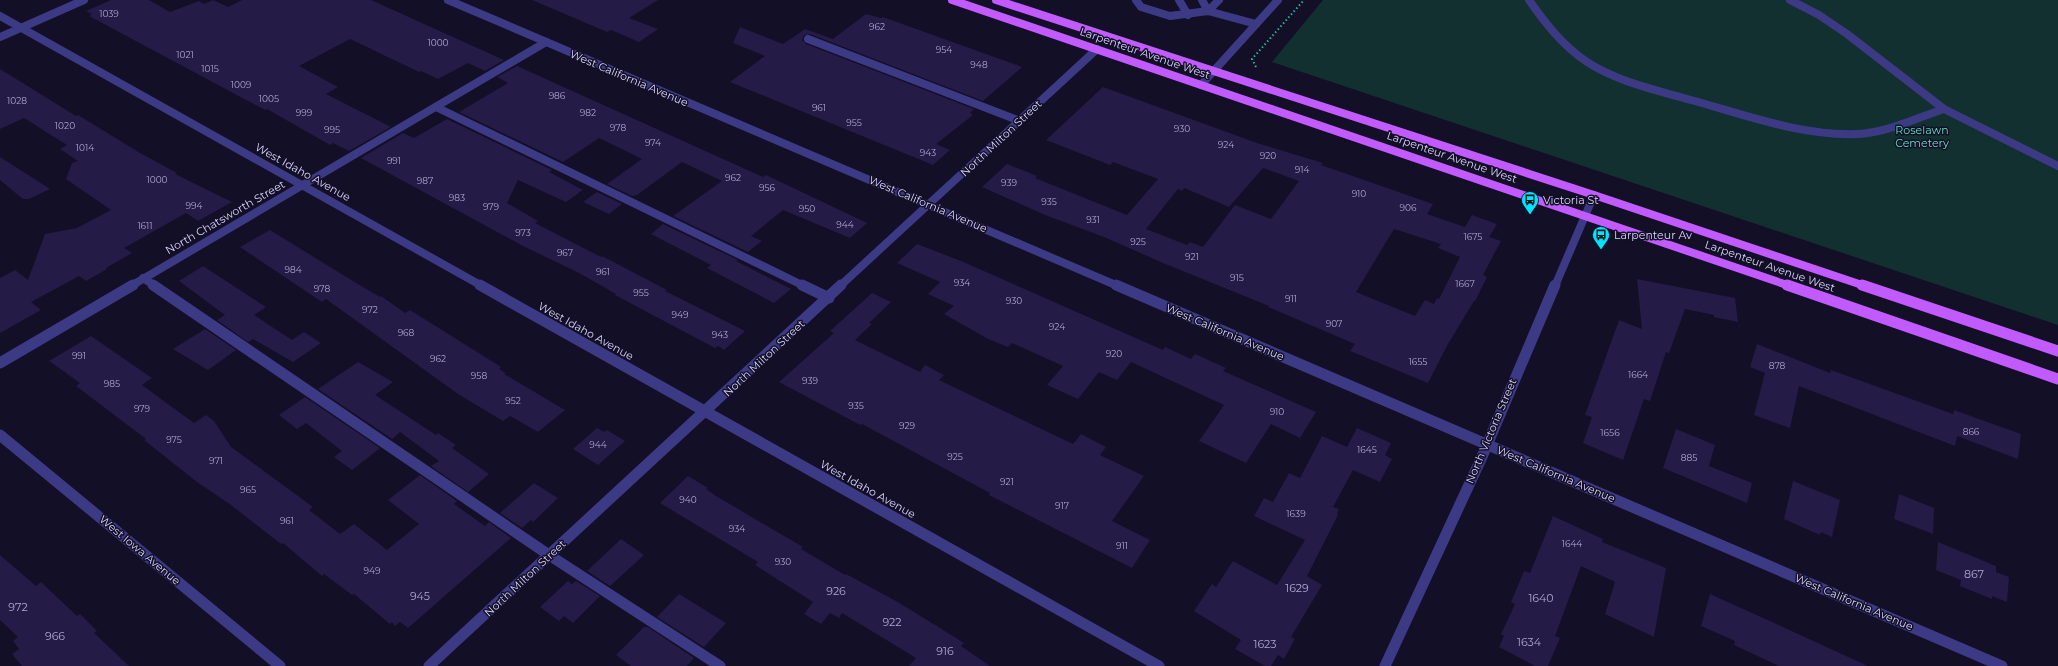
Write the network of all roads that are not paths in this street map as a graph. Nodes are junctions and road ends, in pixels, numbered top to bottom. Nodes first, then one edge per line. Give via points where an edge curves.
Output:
1 (84, 0) edge
2 (448, 0) edge
3 (952, 0) edge
4 (996, 0) edge
5 (1136, 0) edge
6 (1179, 0) edge
7 (1202, 0) edge
8 (1219, 0) edge
9 (1278, 0) edge
10 (1529, 0) edge
11 (1790, 0) edge
12 (1208, 11) junction
13 (1188, 15) junction
14 (0, 16) edge
15 (1256, 24) junction
16 (20, 28) junction
17 (0, 36) edge
18 (808, 39) dead end
19 (546, 42) junction
20 (1097, 50) junction
21 (1213, 72) junction
22 (1201, 85) junction
23 (436, 107) junction
24 (1944, 109) junction
25 (1020, 121) junction
26 (2058, 166) edge
27 (303, 186) junction
28 (1594, 195) junction
29 (930, 205) junction
30 (1585, 215) junction
31 (143, 278) junction
32 (829, 298) junction
33 (2058, 351) edge
34 (0, 363) edge
35 (2058, 379) edge
36 (706, 412) junction
37 (0, 435) edge
38 (1486, 444) junction
39 (549, 555) junction
40 (280, 666) edge
41 (429, 666) edge
42 (720, 666) edge
43 (1159, 666) edge
44 (1385, 666) edge
45 (2002, 666) edge

1 - 16 street
2 - 19 street, West California Avenue
3 - 20 main road, Larpenteur Avenue West
4 - 21 main road, Larpenteur Avenue West
5 - 13 street via 1141,6 1163,14
6 - 13 street
7 - 12 street
8 - 12 street
9 - 15 street
10 - 24 street via 1562,41 1587,62 1656,90 1781,126 1822,134 1859,134
11 - 24 street via 1847,34
12 - 13 street
12 - 15 street
14 - 16 street, West Idaho Avenue
15 - 21 street
16 - 17 street
16 - 27 street, West Idaho Avenue
18 - 25 street
19 - 23 street, North Chatsworth Street
19 - 29 street, West California Avenue
20 - 22 main road, Larpenteur Avenue West
20 - 25 street, North Milton Street
21 - 22 street
21 - 28 main road, Larpenteur Avenue West
22 - 30 main road, Larpenteur Avenue West
23 - 27 street, North Chatsworth Street
23 - 32 street
24 - 26 street
25 - 29 street, North Milton Street
27 - 31 street, North Chatsworth Street
27 - 36 street, West Idaho Avenue
28 - 30 street, North Victoria Street
28 - 33 main road, Larpenteur Avenue West
29 - 32 street, North Milton Street
29 - 38 street, West California Avenue
30 - 35 main road, Larpenteur Avenue West
30 - 38 street, North Victoria Street
31 - 34 street, North Chatsworth Street
31 - 39 street
32 - 36 street, North Milton Street
36 - 39 street, North Milton Street
36 - 43 street, West Idaho Avenue
37 - 40 street, West Iowa Avenue
38 - 44 street, North Victoria Street
38 - 45 street, West California Avenue
39 - 41 street, North Milton Street
39 - 42 street

